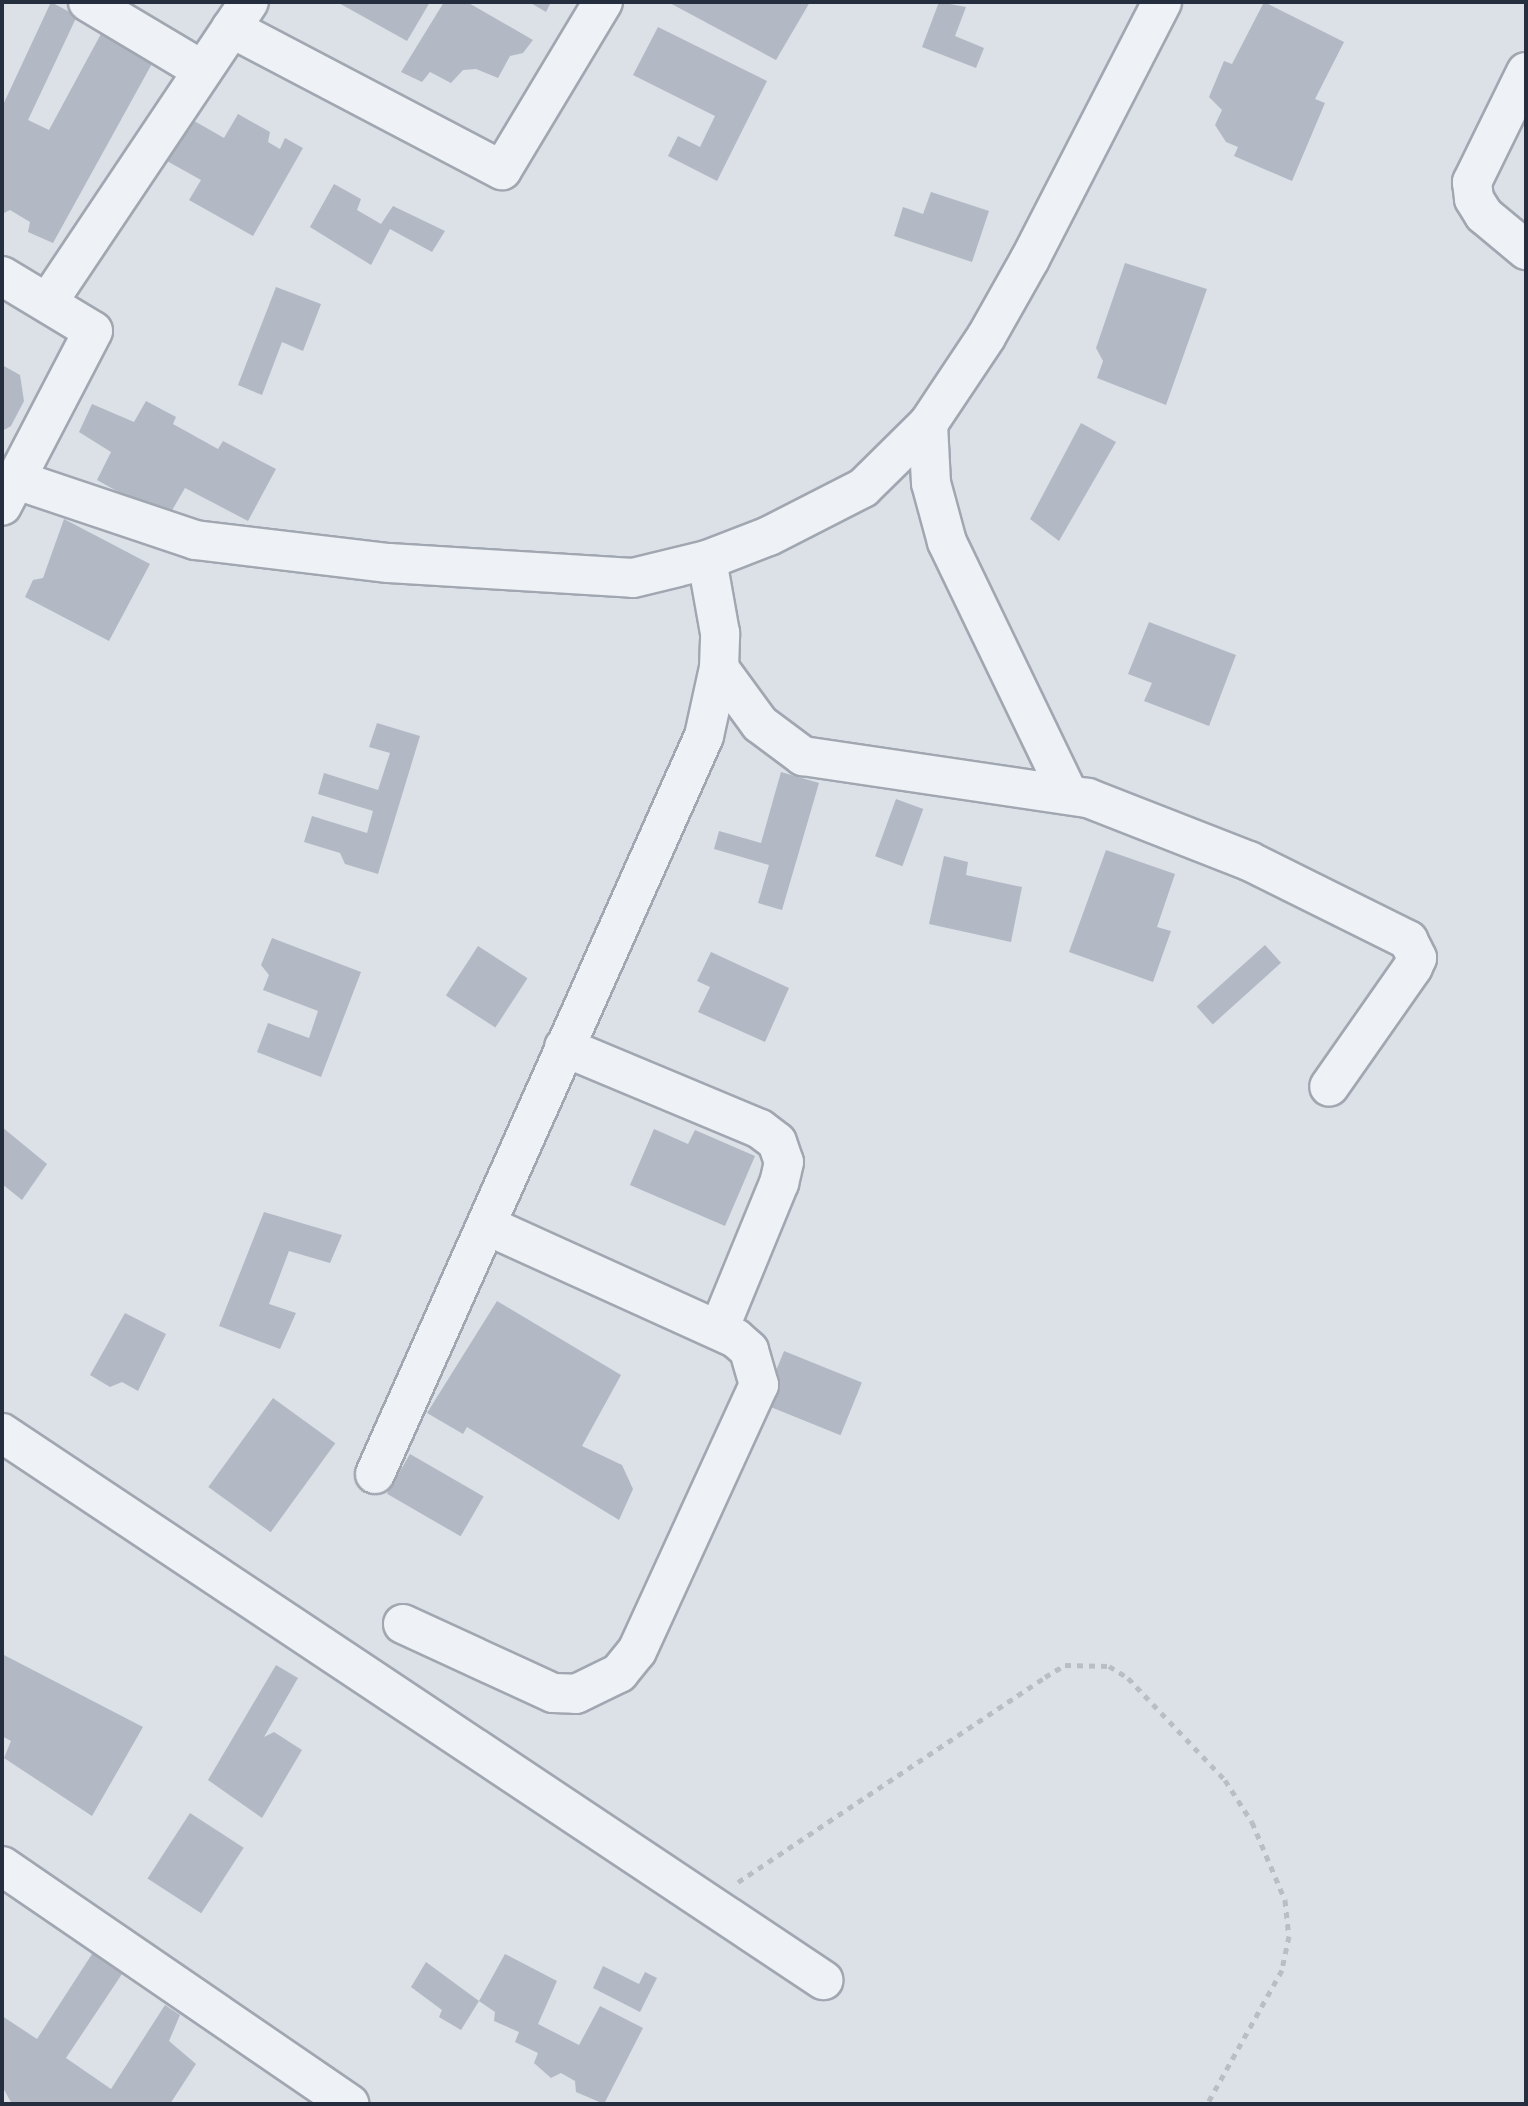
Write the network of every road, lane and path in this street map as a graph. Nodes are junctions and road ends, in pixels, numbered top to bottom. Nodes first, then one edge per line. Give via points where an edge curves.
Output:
1 (88, 2) edge
2 (603, 2) edge
3 (1162, 2) edge
4 (240, 15) edge
5 (202, 70) junction
6 (1526, 72) edge
7 (1526, 250) edge
8 (2, 276) edge
9 (48, 302) junction
10 (928, 424) junction
11 (10, 493) edge
12 (707, 560) junction
13 (719, 668) junction
14 (1068, 793) junction
15 (564, 1047) junction
16 (1329, 1087) dead end
17 (486, 1225) junction
18 (719, 1329) junction
19 (2, 1433) edge
20 (375, 1474) dead end
21 (403, 1624) dead end
22 (2, 1866) edge
23 (706, 1903) junction
24 (823, 1980) dead end
25 (349, 2104) edge
26 (1207, 2104) edge

1 - 5 street
2 - 4 street via 502,170
3 - 10 street via 1015,285
4 - 5 street
5 - 9 street
6 - 7 street via 1472,182 1484,215
8 - 9 street
9 - 11 street via 93,331
10 - 12 street via 863,488 769,536
10 - 14 street via 931,483 947,542
11 - 12 street via 195,540 324,556 633,578
12 - 13 street via 720,633
13 - 14 street via 760,724 803,756
13 - 15 street via 704,736
14 - 16 street via 1106,803 1249,861 1415,947 1413,967
15 - 17 street
15 - 18 street via 760,1129 777,1142 784,1162 779,1183
17 - 18 street
17 - 20 street
18 - 21 street via 749,1350 757,1367 753,1403 637,1651 619,1673 576,1694 553,1693
19 - 23 street
22 - 25 street
23 - 24 street
23 - 26 path via 1055,1671 1087,1662 1109,1666 1128,1678 1225,1780 1252,1822 1285,1900 1289,1936 1282,1970

